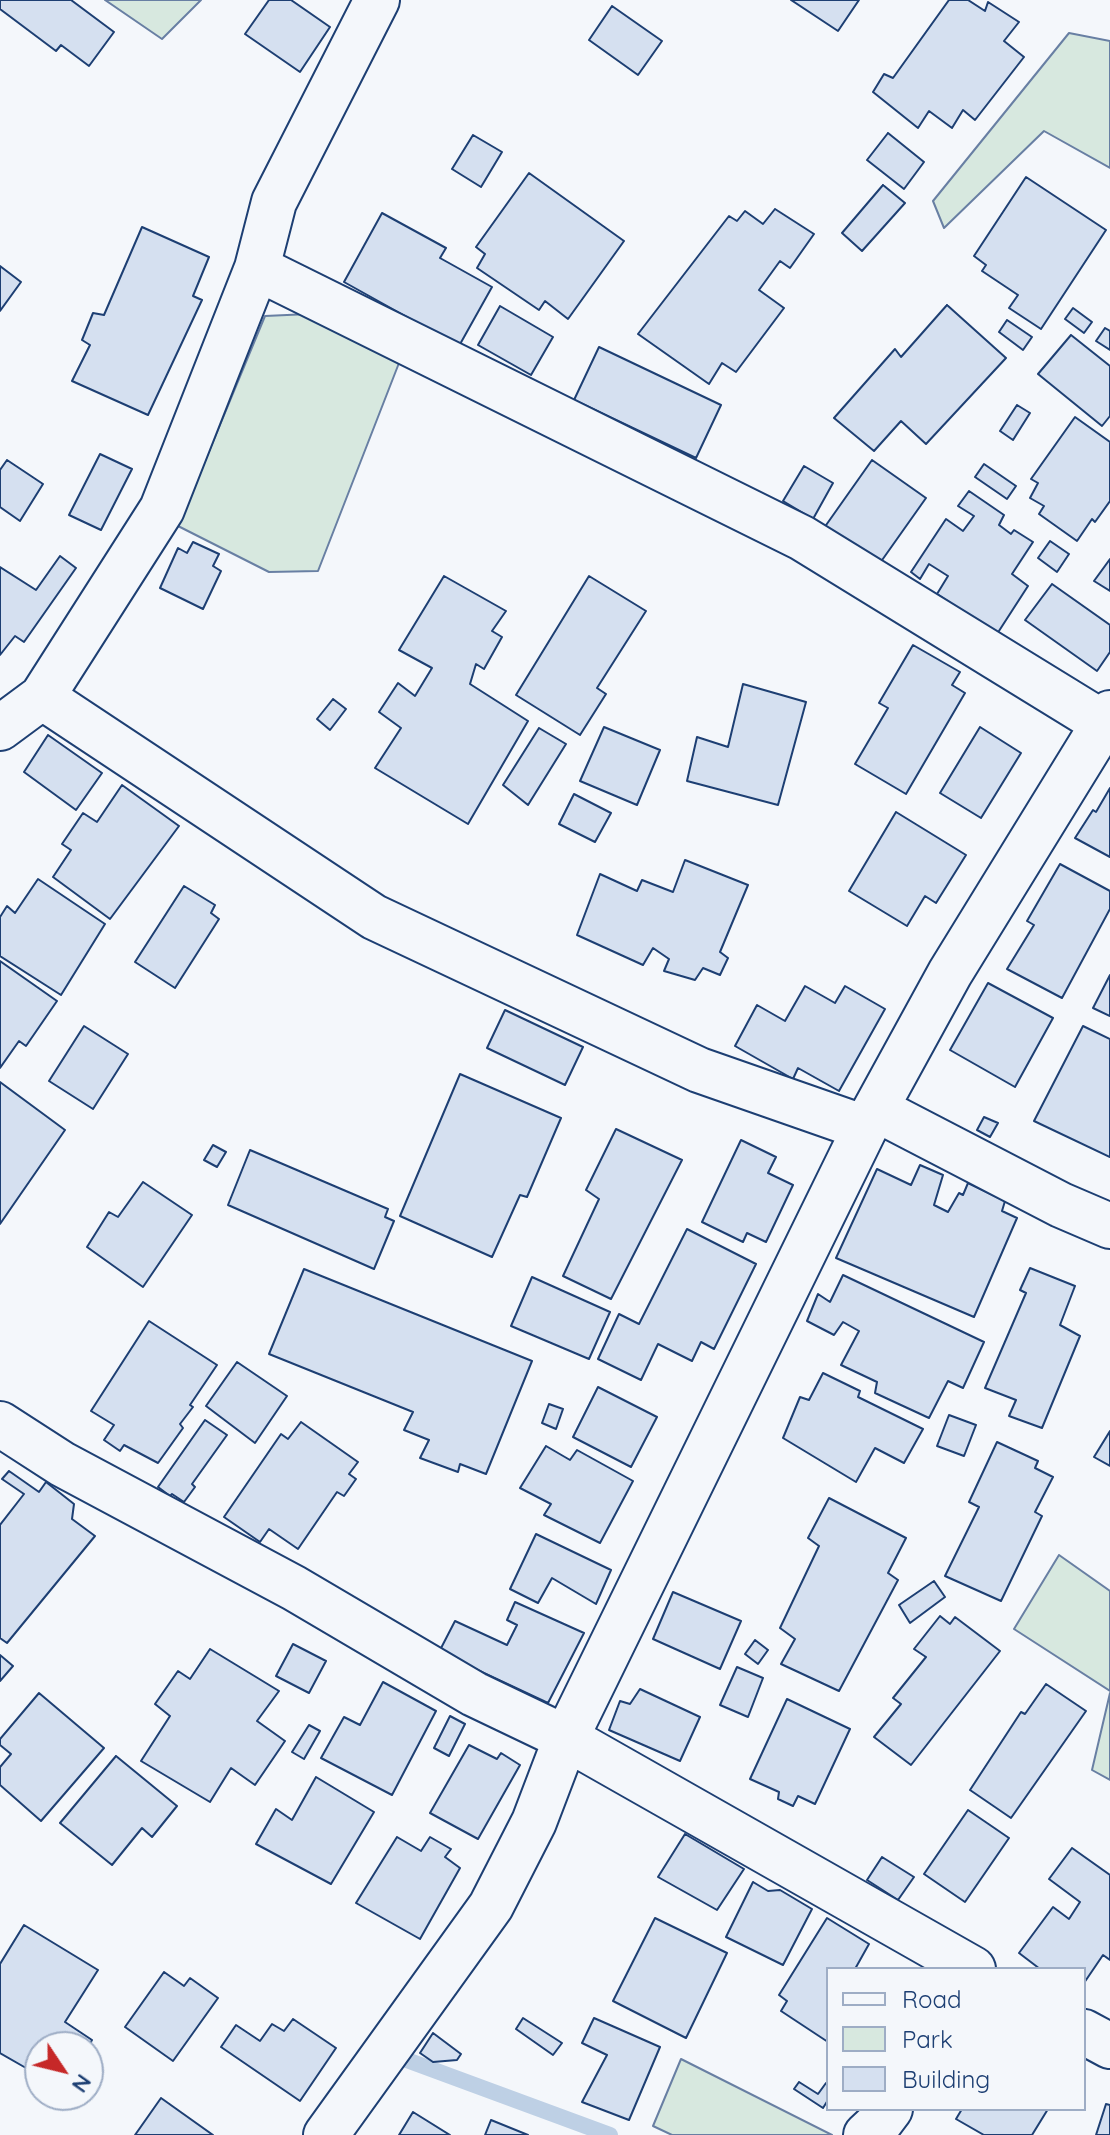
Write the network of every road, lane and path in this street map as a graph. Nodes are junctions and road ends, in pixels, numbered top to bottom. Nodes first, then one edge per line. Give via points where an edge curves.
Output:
1 (377, 0) edge
2 (257, 268) junction
3 (42, 697) junction
4 (1108, 720) edge
5 (0, 728) edge
6 (871, 1119) junction
7 (1110, 1226) edge
8 (0, 1424) edge
9 (566, 1738) junction
10 (969, 1967) edge
11 (1086, 2033) edge
12 (1110, 2046) edge
13 (888, 2111) edge
14 (326, 2135) edge
15 (866, 2135) edge

1 - 2 street via 274,202
2 - 3 street via 162,509
2 - 4 street via 802,538
3 - 5 street
3 - 6 street via 374,917 699,1070
4 - 6 street via 950,973
6 - 7 street
6 - 9 street
8 - 9 street via 62,1464 294,1588 474,1694
9 - 10 street
9 - 14 street via 534,1822 491,1906
11 - 12 street
13 - 15 street

